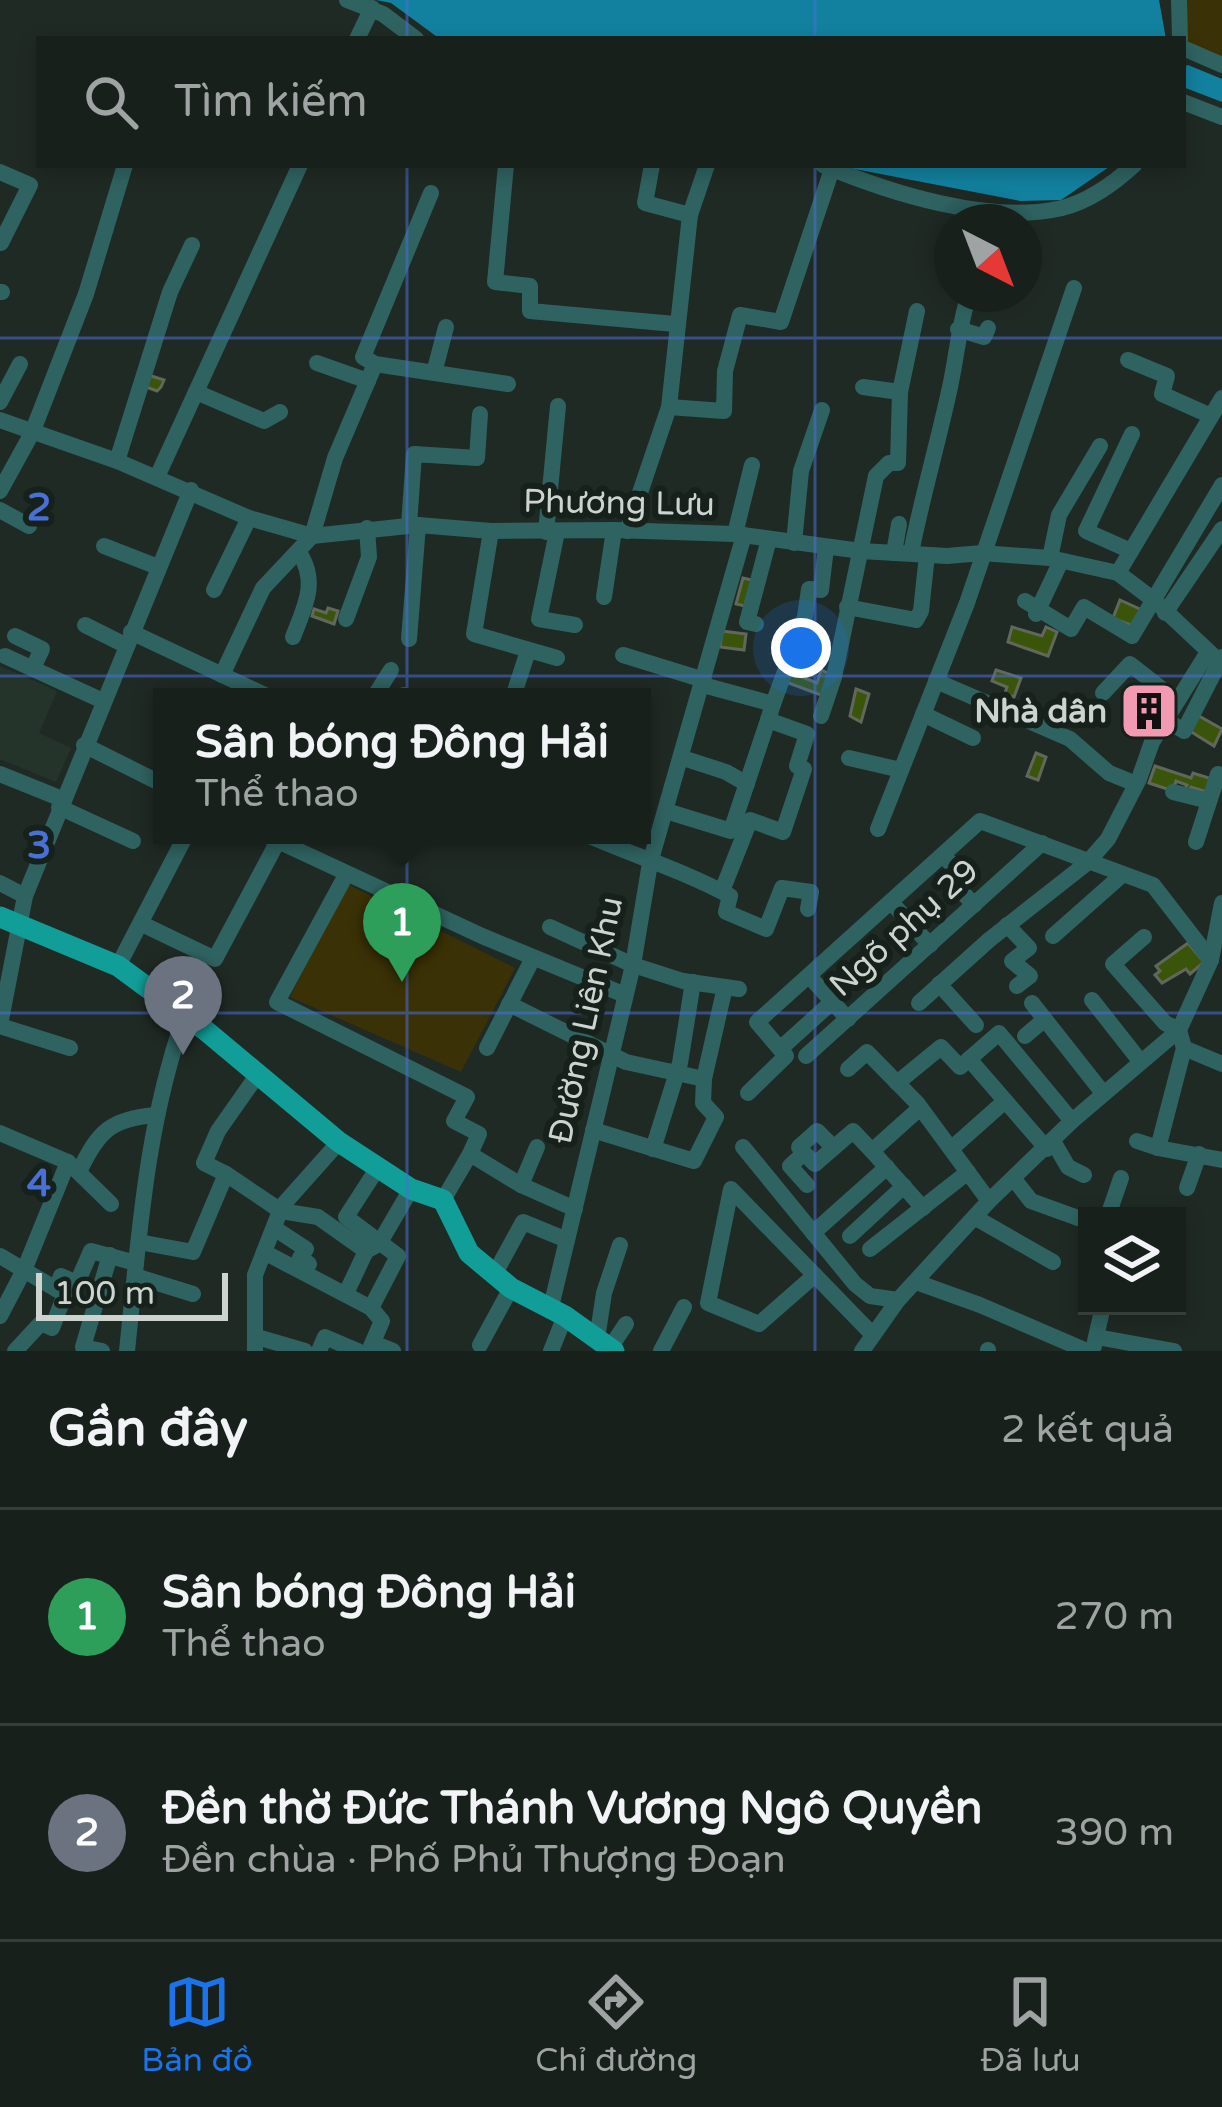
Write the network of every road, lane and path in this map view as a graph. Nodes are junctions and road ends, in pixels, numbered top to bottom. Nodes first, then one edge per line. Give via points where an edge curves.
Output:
1 (347, 0) edge
2 (1179, 0) edge
3 (372, 8) junction
4 (358, 36) edge
5 (412, 36) edge
6 (1180, 36) edge
7 (1186, 49) edge
8 (1222, 65) edge
9 (1186, 103) edge
10 (1222, 117) edge
11 (124, 168) edge
12 (299, 168) edge
13 (506, 168) edge
14 (651, 168) edge
15 (706, 168) edge
16 (827, 168) edge
17 (829, 168) edge
18 (1130, 168) edge
19 (0, 172) edge
20 (431, 193) dead end
21 (943, 204) edge
22 (1042, 209) edge
23 (691, 215) junction
24 (2, 243) edge
25 (192, 245) dead end
26 (1074, 289) dead end
27 (917, 311) dead end
28 (963, 312) edge
29 (675, 324) junction
30 (446, 327) dead end
31 (958, 328) junction
32 (988, 328) dead end
33 (1128, 360) dead end
34 (317, 363) dead end
35 (20, 364) dead end
36 (372, 373) junction
37 (434, 373) junction
38 (508, 384) dead end
39 (863, 387) dead end
40 (196, 392) junction
41 (900, 392) junction
42 (1222, 398) edge
43 (0, 402) edge
44 (558, 406) dead end
45 (669, 407) junction
46 (822, 410) dead end
47 (280, 412) dead end
48 (480, 414) dead end
49 (1211, 416) junction
50 (0, 420) edge
51 (32, 433) junction
52 (1132, 434) dead end
53 (1100, 446) dead end
54 (117, 461) junction
55 (752, 465) dead end
56 (158, 477) junction
57 (1222, 485) edge
58 (0, 490) edge
59 (191, 490) junction
60 (0, 510) edge
61 (1205, 514) junction
62 (249, 518) junction
63 (898, 524) dead end
64 (414, 525) junction
65 (28, 526) dead end
66 (1222, 527) edge
67 (368, 528) junction
68 (491, 531) junction
69 (621, 531) junction
70 (551, 532) junction
71 (740, 535) junction
72 (312, 536) junction
73 (769, 539) junction
74 (794, 543) junction
75 (104, 546) dead end
76 (826, 548) junction
77 (1131, 550) junction
78 (298, 551) junction
79 (861, 551) junction
80 (982, 553) junction
81 (911, 554) junction
82 (1055, 560) junction
83 (158, 567) junction
84 (1118, 573) junction
85 (214, 590) dead end
86 (604, 597) dead end
87 (1160, 607) junction
88 (847, 608) junction
89 (346, 620) dead end
90 (756, 624) dead end
91 (85, 625) dead end
92 (574, 625) dead end
93 (15, 636) dead end
94 (293, 637) dead end
95 (128, 639) junction
96 (409, 639) dead end
97 (528, 651) junction
98 (623, 655) dead end
99 (5, 656) dead end
100 (557, 658) dead end
101 (1218, 658) edge
102 (33, 668) junction
103 (391, 670) dead end
104 (936, 681) junction
105 (704, 682) junction
106 (232, 685) edge
107 (380, 688) edge
108 (516, 688) edge
109 (1102, 693) dead end
110 (103, 701) junction
111 (1178, 701) junction
112 (771, 712) junction
113 (923, 714) junction
114 (821, 716) dead end
115 (1166, 720) junction
116 (973, 738) dead end
117 (84, 745) junction
118 (849, 758) dead end
119 (689, 760) dead end
120 (901, 770) junction
121 (0, 774) edge
122 (1222, 775) edge
123 (153, 780) edge
124 (747, 784) junction
125 (1136, 784) junction
126 (1173, 791) dead end
127 (1209, 801) junction
128 (61, 803) junction
129 (666, 811) junction
130 (878, 829) dead end
131 (134, 841) dead end
132 (1196, 842) dead end
133 (1042, 843) junction
134 (182, 844) edge
135 (268, 844) edge
136 (284, 844) edge
137 (607, 844) edge
138 (943, 855) junction
139 (650, 863) junction
140 (1087, 863) junction
141 (346, 874) junction
142 (1122, 875) junction
143 (0, 883) edge
144 (722, 891) junction
145 (25, 896) junction
146 (890, 902) junction
147 (1222, 903) edge
148 (974, 904) junction
149 (808, 909) dead end
150 (10, 922) edge
151 (1220, 923) edge
152 (142, 924) junction
153 (1007, 925) junction
154 (550, 927) dead end
155 (1053, 936) dead end
156 (1144, 938) dead end
157 (930, 945) junction
158 (533, 958) junction
159 (1211, 960) junction
160 (633, 965) junction
161 (118, 966) junction
162 (5, 972) edge
163 (808, 976) junction
164 (693, 982) junction
165 (939, 984) junction
166 (1017, 986) dead end
167 (1201, 989) junction
168 (625, 995) junction
169 (1222, 997) edge
170 (1092, 1000) dead end
171 (832, 1002) junction
172 (919, 1003) dead end
173 (1032, 1003) dead end
174 (509, 1004) junction
175 (185, 1015) junction
176 (848, 1019) junction
177 (1044, 1019) junction
178 (976, 1025) dead end
179 (0, 1026) edge
180 (1025, 1036) dead end
181 (1182, 1039) junction
182 (70, 1048) dead end
183 (487, 1048) dead end
184 (780, 1048) junction
185 (611, 1052) junction
186 (806, 1056) dead end
187 (1140, 1061) junction
188 (1222, 1064) edge
189 (960, 1068) junction
190 (848, 1069) dead end
191 (677, 1072) junction
192 (258, 1074) junction
193 (704, 1079) junction
194 (897, 1083) junction
195 (748, 1093) dead end
196 (1103, 1093) junction
197 (1005, 1101) junction
198 (920, 1108) junction
199 (155, 1115) junction
200 (1072, 1121) junction
201 (593, 1130) junction
202 (0, 1133) edge
203 (1137, 1141) dead end
204 (339, 1142) junction
205 (1050, 1145) junction
206 (537, 1147) dead end
207 (743, 1147) dead end
208 (1159, 1148) junction
209 (653, 1149) junction
210 (951, 1149) junction
211 (872, 1151) junction
212 (470, 1154) junction
213 (1199, 1154) junction
214 (1222, 1160) edge
215 (74, 1167) junction
216 (886, 1167) junction
217 (377, 1169) junction
218 (968, 1172) junction
219 (226, 1174) junction
220 (1084, 1175) dead end
221 (1012, 1178) junction
222 (1121, 1178) dead end
223 (521, 1185) junction
224 (807, 1185) dead end
225 (904, 1186) junction
226 (1187, 1188) dead end
227 (411, 1189) junction
228 (443, 1200) junction
229 (989, 1202) junction
230 (111, 1204) dead end
231 (1111, 1207) edge
232 (923, 1208) junction
233 (574, 1209) junction
234 (976, 1217) junction
235 (1078, 1218) dead end
236 (277, 1219) junction
237 (813, 1233) junction
238 (850, 1235) dead end
239 (567, 1240) junction
240 (139, 1243) junction
241 (620, 1245) dead end
242 (372, 1248) junction
243 (870, 1249) dead end
244 (264, 1252) junction
245 (106, 1254) junction
246 (0, 1256) edge
247 (1053, 1262) dead end
248 (25, 1268) junction
249 (135, 1269) junction
250 (303, 1271) junction
251 (815, 1275) junction
252 (502, 1281) junction
253 (916, 1282) junction
254 (349, 1287) dead end
255 (56, 1288) junction
256 (194, 1294) dead end
257 (898, 1300) junction
258 (685, 1306) dead end
259 (2, 1307) edge
260 (371, 1308) junction
261 (558, 1313) junction
262 (1101, 1315) edge
263 (41, 1323) junction
264 (626, 1324) dead end
265 (868, 1343) edge
266 (256, 1344) edge
267 (480, 1345) dead end
268 (607, 1346) edge
269 (1092, 1346) edge
270 (367, 1348) edge
271 (15, 1351) edge
272 (102, 1351) edge
273 (127, 1351) edge
274 (305, 1351) edge
275 (319, 1351) edge
276 (393, 1351) edge
277 (551, 1351) edge
278 (661, 1351) edge
279 (1174, 1351) edge

1 - 3 street
2 - 6 street
3 - 4 street
3 - 5 street
7 - 8 street
9 - 10 street
11 - 51 street
12 - 40 street
13 - 29 street via 495,281 530,286 530,311
14 - 23 street via 644,203
15 - 23 street
16 - 45 street via 781,322 740,315 724,411
17 - 21 street
18 - 22 street via 1079,202
19 - 24 street via 29,185
20 - 36 street via 363,357
23 - 29 street
25 - 54 street
26 - 80 street
27 - 41 street
28 - 31 street
29 - 45 street
30 - 37 street
31 - 32 street via 984,337
31 - 81 street
33 - 49 street via 1167,376 1162,394
34 - 36 street
35 - 43 street
36 - 37 street
36 - 72 street
37 - 38 street
39 - 41 street
40 - 47 street via 265,421
40 - 56 street
41 - 79 street via 898,463 877,476
42 - 49 street
44 - 70 street
45 - 69 street
46 - 74 street via 801,471
48 - 64 street via 477,458 414,454
49 - 77 street
50 - 51 street, Phương Lưu
51 - 54 street, Phương Lưu
51 - 58 street
52 - 77 street via 1086,531
53 - 82 street via 1059,515
54 - 56 street, Phương Lưu
55 - 71 street, Đường Liên Khu
56 - 59 street, Phương Lưu
57 - 61 street
59 - 62 street, Phương Lưu
59 - 83 street
60 - 65 street
61 - 66 street
61 - 87 street
62 - 72 street, Phương Lưu
62 - 85 street
63 - 81 street
64 - 67 street, Phương Lưu
64 - 68 street, Phương Lưu
64 - 96 street
66 - 87 street
67 - 72 street, Phương Lưu
67 - 89 street via 369,557
68 - 70 street, Phương Lưu
68 - 97 street via 473,634
69 - 70 street, Phương Lưu
69 - 71 street, Phương Lưu
69 - 86 street
70 - 92 street via 539,619
71 - 73 street, Phương Lưu
71 - 105 street, Đường Liên Khu
72 - 78 street
73 - 74 street, Phương Lưu
73 - 90 street via 747,622
74 - 76 street, Phương Lưu
75 - 83 street
76 - 79 street, Phương Lưu
76 - 112 street via 821,590 809,589
77 - 84 street
78 - 94 street via 309,567 308,598
78 - 106 street via 263,588
79 - 81 street, Phương Lưu
79 - 88 street
80 - 81 street, Phương Lưu
80 - 82 street, Phương Lưu
80 - 104 street
81 - 88 street via 916,620
82 - 84 street, Phương Lưu
82 - 87 street via 1032,610 1071,629 1084,607 1132,636
83 - 95 street
84 - 87 street, Phương Lưu
87 - 101 street, Phương Lưu
88 - 114 street
91 - 95 street
93 - 102 street via 42,649
95 - 106 street
95 - 110 street
97 - 100 street
97 - 108 street
98 - 105 street
99 - 102 street
101 - 111 street
101 - 115 street via 1184,730
102 - 110 street
103 - 107 street
104 - 113 street
104 - 125 street via 1070,740
105 - 112 street
105 - 129 street, Đường Liên Khu
109 - 111 street via 1130,664
110 - 117 street
111 - 115 street
112 - 124 street
112 - 144 street via 807,734 796,766 804,769 783,832 750,820
113 - 116 street
113 - 120 street
115 - 125 street
117 - 123 street
117 - 128 street
118 - 120 street
119 - 124 street
120 - 130 street
121 - 128 street
122 - 127 street
124 - 129 street via 731,831
125 - 140 street
126 - 127 street
127 - 132 street
128 - 131 street
128 - 145 street
129 - 139 street, Đường Liên Khu
133 - 138 street via 980,821
133 - 140 street
133 - 148 street, Ngõ phụ 29
134 - 152 street
135 - 152 street via 215,959
136 - 141 street
137 - 139 street
138 - 146 street
138 - 148 street
139 - 144 street
139 - 160 street, Đường Liên Khu
140 - 142 street
140 - 153 street
141 - 158 street
141 - 212 street via 277,1002 467,1097 454,1121 479,1134
142 - 155 street
142 - 159 street via 1153,885
143 - 145 street
144 - 149 street via 730,896 726,912 766,929 782,888 811,892
145 - 150 street
146 - 157 street
146 - 163 street
147 - 151 street
148 - 157 street, Ngõ phụ 29
150 - 161 main road
150 - 162 street
151 - 159 street
152 - 161 street
153 - 165 street
153 - 166 street via 1029,948 1012,961 1030,976
154 - 160 street
156 - 181 street via 1113,964
157 - 176 street, Ngõ phụ 29
158 - 168 street
158 - 174 street
159 - 167 street
160 - 164 street
160 - 168 street, Đường Liên Khu
161 - 175 main road
162 - 179 street
163 - 171 street
163 - 184 street via 757,1022
164 - 191 street
164 - 193 street via 732,988
165 - 172 street
165 - 178 street
167 - 169 street
167 - 181 street
168 - 185 street, Đường Liên Khu
170 - 187 street
171 - 176 street
171 - 184 street
173 - 177 street
174 - 183 street
174 - 185 street
175 - 192 main road
175 - 199 street
176 - 186 street, Ngõ phụ 29
177 - 180 street
177 - 196 street
179 - 182 street
181 - 187 street
181 - 188 street
181 - 208 street
184 - 195 street via 786,1056
185 - 191 street via 638,1067
185 - 201 street, Đường Liên Khu
187 - 196 street
189 - 194 street via 941,1046
189 - 197 street
189 - 200 street via 1000,1033
190 - 194 street via 867,1052
191 - 193 street
191 - 209 street
192 - 204 main road
192 - 219 street via 204,1163
193 - 209 street via 703,1103 716,1118 694,1161
194 - 198 street
196 - 200 street
197 - 205 street
197 - 210 street
198 - 210 street
198 - 211 street
199 - 215 street via 123,1118
199 - 240 street
200 - 205 street
201 - 209 street
201 - 233 street, Đường Liên Khu
202 - 215 street
203 - 208 street
204 - 217 main road
204 - 236 street
205 - 220 street
205 - 221 street
206 - 223 street
207 - 237 street
208 - 213 street
210 - 218 street
211 - 216 street
211 - 224 street via 853,1131 815,1164 804,1153 790,1166
212 - 223 street
212 - 228 street
213 - 214 street
213 - 226 street
215 - 230 street
215 - 248 street
216 - 225 street
216 - 237 street
217 - 227 main road
217 - 242 street via 346,1217
218 - 229 street
218 - 232 street
219 - 236 street
219 - 240 street via 193,1252
221 - 229 street
221 - 235 street via 1031,1201
222 - 231 street
223 - 233 street
225 - 232 street
225 - 238 street
227 - 228 main road
227 - 242 street
228 - 252 main road via 469,1253
229 - 234 street
232 - 243 street
233 - 239 street, Đường Liên Khu
234 - 247 street
234 - 253 street
236 - 242 street via 318,1217
236 - 244 street
236 - 250 street via 306,1249
237 - 257 street via 870,1296
239 - 252 street via 523,1222
239 - 261 street, Đường Liên Khu
240 - 249 street
241 - 268 street via 604,1293
242 - 254 street
242 - 260 street via 398,1256
244 - 250 street
244 - 266 street via 255,1275
245 - 249 street
245 - 255 street via 91,1250 77,1283 61,1276
245 - 272 street via 83,1347
246 - 248 street
248 - 255 street
248 - 259 street
249 - 256 street
249 - 273 street
250 - 260 street
251 - 251 street via 787,1246 731,1189 708,1304 759,1324
251 - 265 street
252 - 261 main road
252 - 267 street
253 - 257 street
253 - 269 street
255 - 263 street via 65,1294 52,1328
257 - 265 street
258 - 278 street
259 - 263 street
260 - 270 street via 382,1321
261 - 268 main road
261 - 277 street, Đường Liên Khu
262 - 269 street
263 - 271 street
264 - 268 street
266 - 274 street
269 - 279 street
270 - 275 street via 325,1337
270 - 276 street

